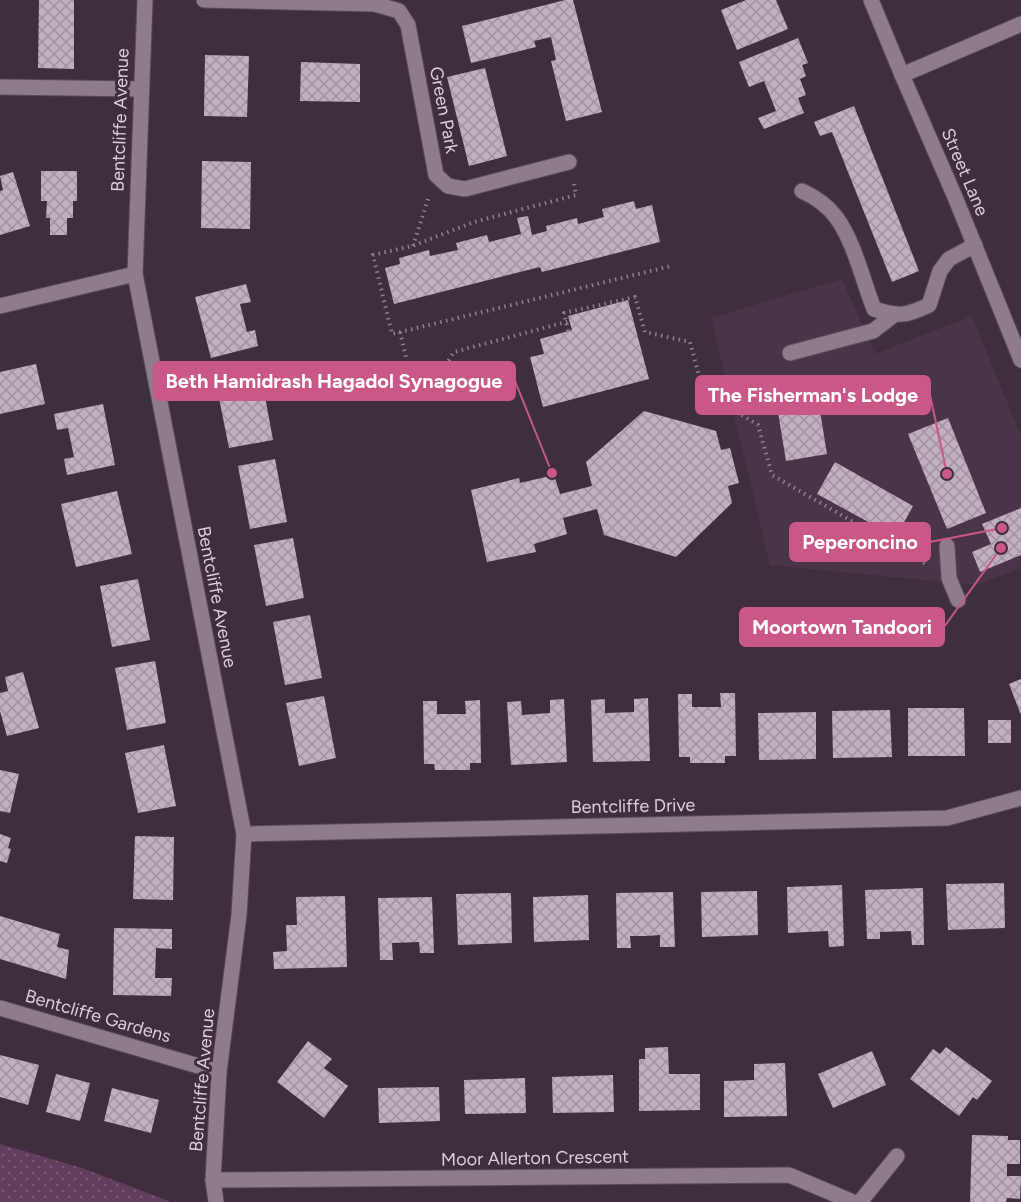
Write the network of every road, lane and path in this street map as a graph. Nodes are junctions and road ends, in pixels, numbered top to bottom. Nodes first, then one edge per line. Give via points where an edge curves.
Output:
1 (145, 0) edge
2 (204, 0) edge
3 (871, 0) edge
4 (376, 2) edge
5 (1021, 24) edge
6 (902, 75) junction
7 (0, 87) edge
8 (140, 89) junction
9 (569, 162) joint
10 (436, 175) junction
11 (802, 191) dead end
12 (975, 245) junction
13 (412, 246) junction
14 (671, 266) dead end
15 (135, 274) junction
16 (0, 306) edge
17 (894, 315) junction
18 (568, 322) junction
19 (568, 331) dead end
20 (400, 332) junction
21 (790, 353) dead end
22 (1021, 360) edge
23 (426, 396) dead end
24 (416, 399) dead end
25 (947, 546) dead end
26 (950, 578) junction
27 (958, 600) dead end
28 (1021, 798) edge
29 (244, 834) junction
30 (0, 1008) edge
31 (219, 1072) junction
32 (897, 1156) dead end
33 (213, 1180) junction
34 (216, 1202) edge
35 (853, 1202) edge
36 (860, 1202) edge

1 - 8 street, Bentcliffe Avenue
2 - 4 street
3 - 6 street, Street Lane
4 - 10 street, Green Park via 399,11 408,25
5 - 6 street
6 - 12 street, Street Lane
7 - 8 street
8 - 15 street, Bentcliffe Avenue
9 - 10 street, Green Park via 465,189 448,186
9 - 13 path via 576,195 474,222
10 - 13 path
11 - 17 street via 836,217 874,309
12 - 17 street via 949,259 940,271 929,305 910,314
12 - 22 street, Street Lane
13 - 20 path via 373,255 392,334
14 - 20 path
15 - 16 street
15 - 29 street, Bentcliffe Avenue
17 - 21 street via 873,331
18 - 19 path
18 - 23 path via 454,352
18 - 26 path via 564,313 635,297 645,332 690,342 703,391 758,425 772,475
20 - 24 path
25 - 26 street
26 - 27 street
28 - 29 street, Bentcliffe Drive via 947,818
29 - 31 street, Bentcliffe Avenue via 239,915
30 - 31 street, Bentcliffe Gardens
31 - 33 street, Bentcliffe Avenue
32 - 36 street
33 - 34 street, Bentcliffe Avenue
33 - 35 street, Moor Allerton Crescent via 789,1175

